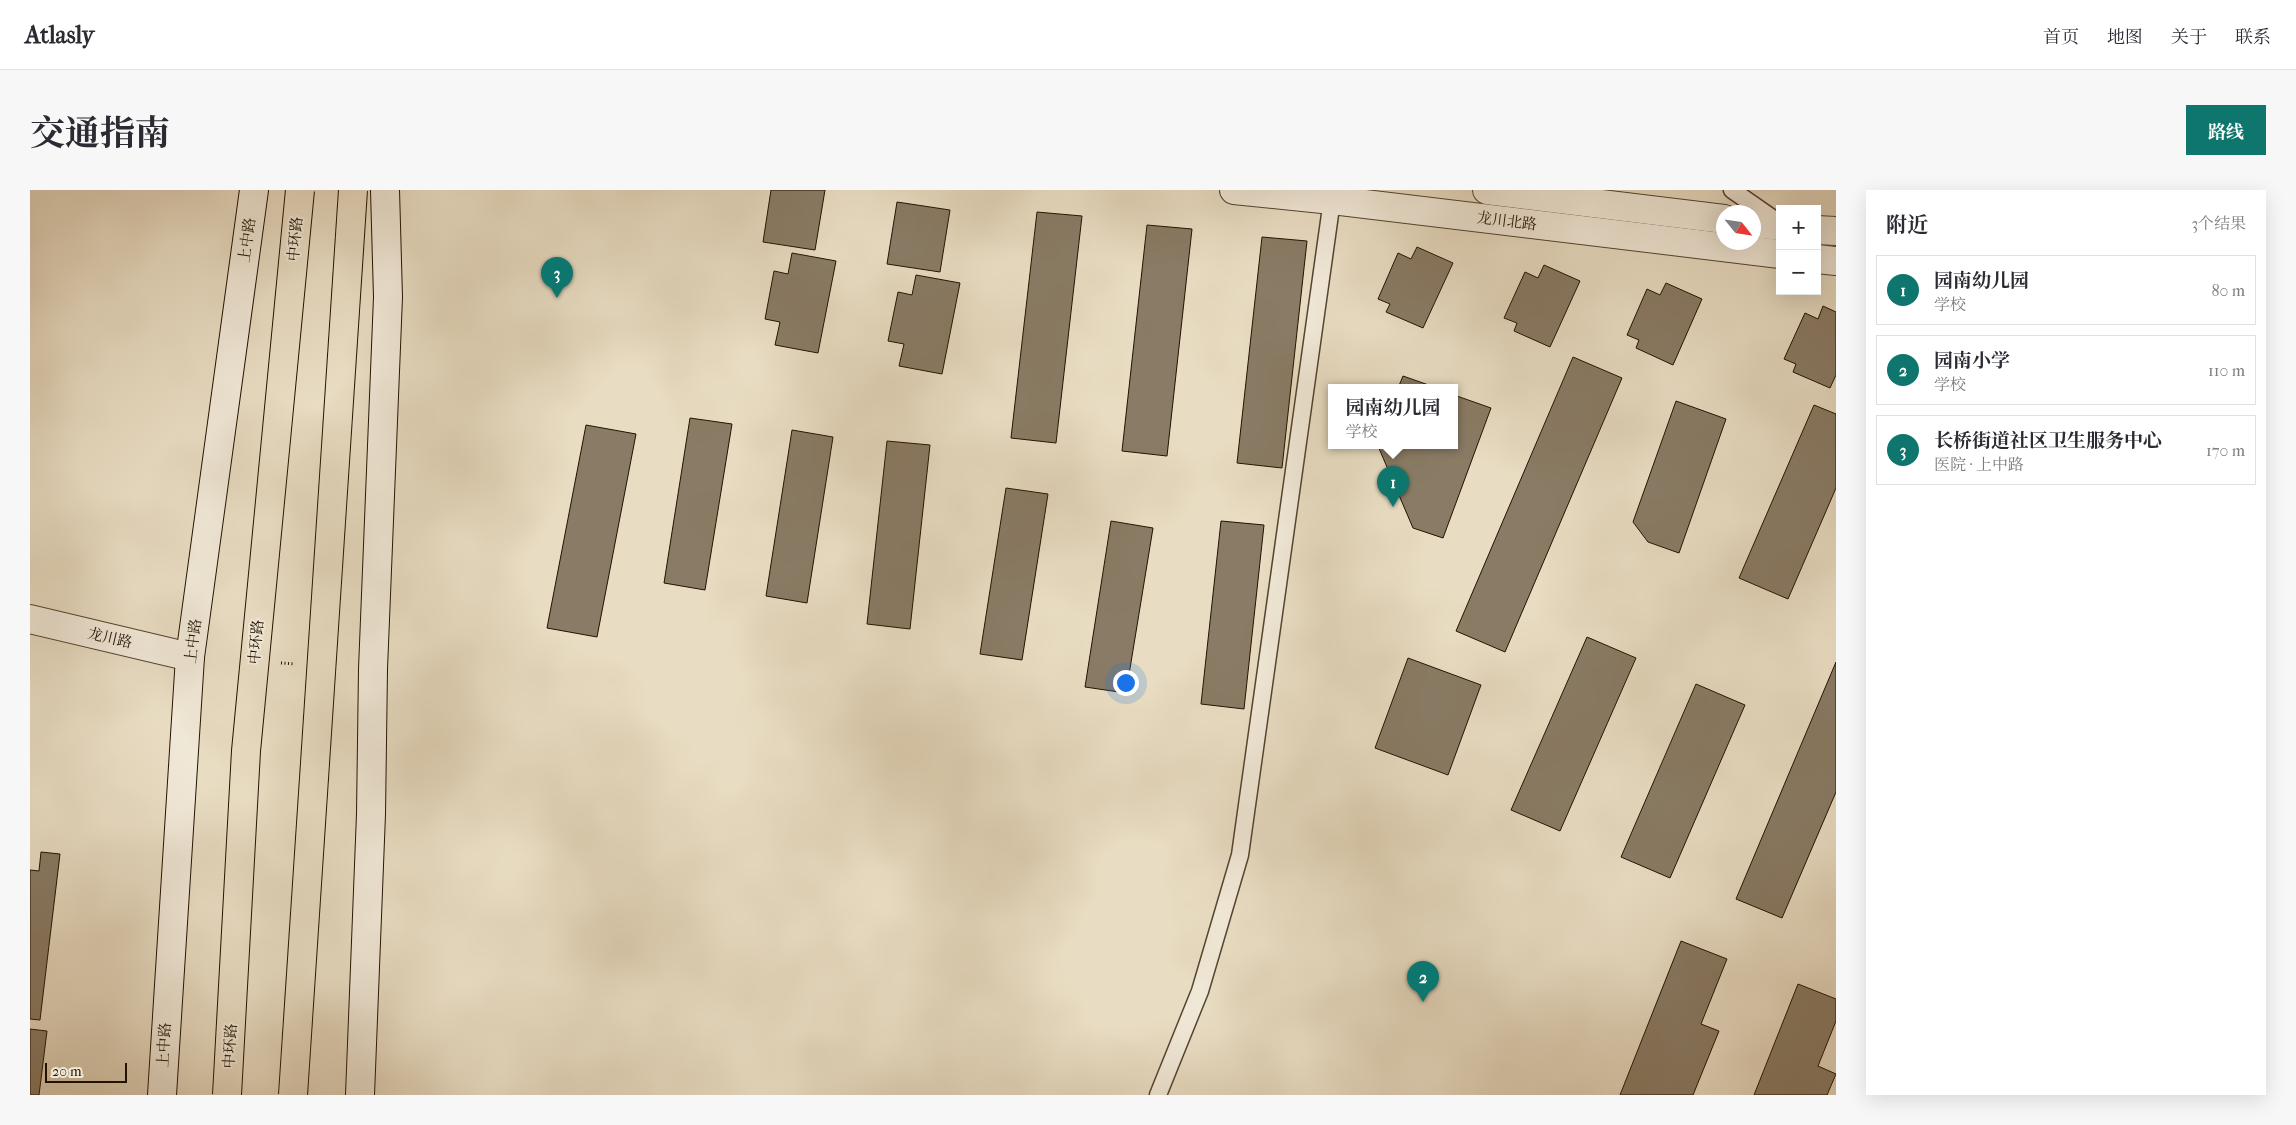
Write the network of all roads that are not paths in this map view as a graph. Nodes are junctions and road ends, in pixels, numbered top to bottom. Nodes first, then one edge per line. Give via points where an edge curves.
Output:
1 (254, 190) edge
2 (300, 190) edge
3 (353, 190) edge
4 (385, 190) edge
5 (1234, 190) edge
6 (1732, 190) edge
7 (1502, 191) edge
8 (1332, 200) junction
9 (1716, 218) edge
10 (1776, 222) edge
11 (1761, 224) edge
12 (1776, 225) edge
13 (1821, 230) edge
14 (1836, 231) edge
15 (1776, 254) edge
16 (1821, 259) edge
17 (1836, 261) edge
18 (30, 619) edge
19 (190, 658) junction
20 (162, 1095) edge
21 (227, 1095) edge
22 (293, 1095) edge
23 (360, 1095) edge
24 (1158, 1095) edge

1 - 19 main road, 上中路
2 - 21 highway, 中环路, bridge via 246,751
3 - 22 highway, bridge
4 - 23 main road via 388,297
5 - 8 main road, 龙川北路
6 - 10 lane
7 - 9 main road, 龙川北路
8 - 15 main road, 龙川北路
8 - 24 lane via 1240,855 1200,991
11 - 12 main road
13 - 14 main road
16 - 17 main road
18 - 19 main road, 龙川路
19 - 20 main road, 上中路

